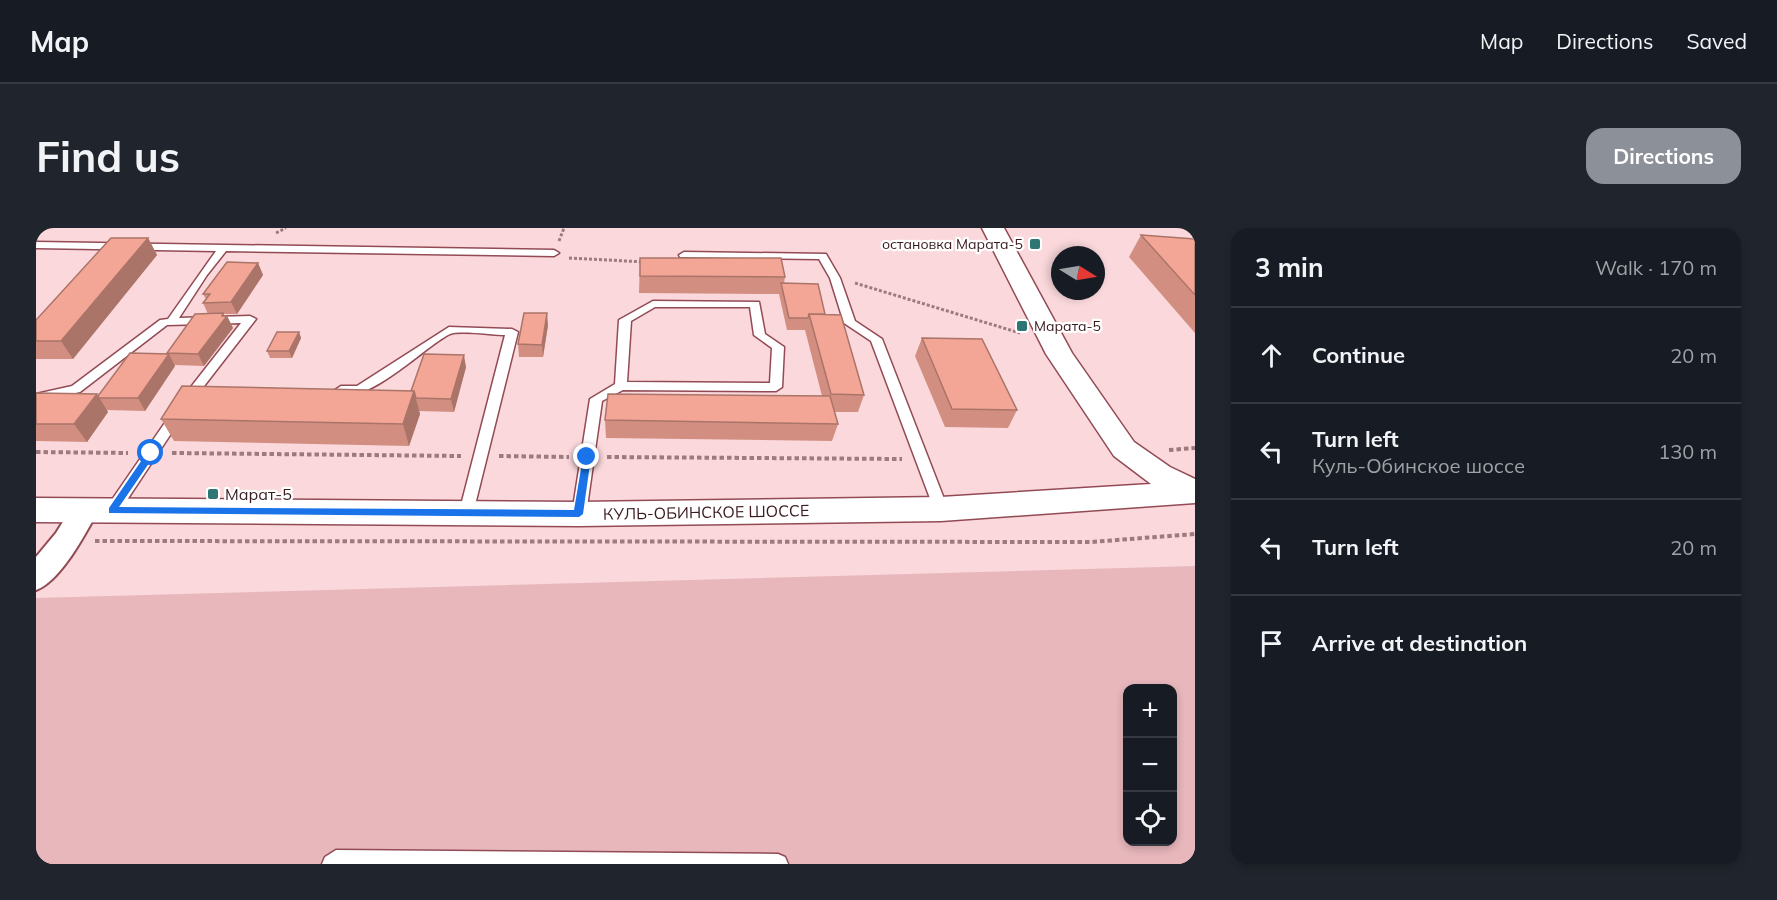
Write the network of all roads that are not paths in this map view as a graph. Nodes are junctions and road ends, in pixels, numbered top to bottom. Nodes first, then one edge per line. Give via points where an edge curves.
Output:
1 (993, 228) edge
2 (36, 245) edge
3 (224, 248) junction
4 (554, 253) road end
5 (684, 255) edge
6 (171, 322) junction
7 (621, 386) junction
8 (325, 390) edge
9 (36, 398) edge
10 (1195, 492) edge
11 (941, 509) junction
12 (36, 510) edge
13 (98, 511) junction
14 (466, 513) junction
15 (579, 514) junction
16 (36, 578) edge
17 (332, 864) edge
18 (778, 864) edge

1 - 10 main road via 1059,354 1124,449 1159,475
2 - 3 lane
3 - 4 lane
3 - 6 lane
5 - 11 lane via 822,256 834,277 850,324 876,339
6 - 9 lane via 164,322 76,389
6 - 13 lane via 250,319 195,394
7 - 7 lane via 776,387 778,347 760,335 755,304 653,304 625,320
7 - 15 lane via 596,399
8 - 14 lane via 360,390 449,330 512,332
10 - 11 main road, КУЛЬ-ОБИНСКОЕ ШОССЕ
11 - 15 main road, КУЛЬ-ОБИНСКОЕ ШОССЕ
12 - 13 main road, КУЛЬ-ОБИНСКОЕ ШОССЕ
13 - 14 main road, КУЛЬ-ОБИНСКОЕ ШОССЕ
13 - 16 street
14 - 15 main road, КУЛЬ-ОБИНСКОЕ ШОССЕ
17 - 18 lane via 336,860

